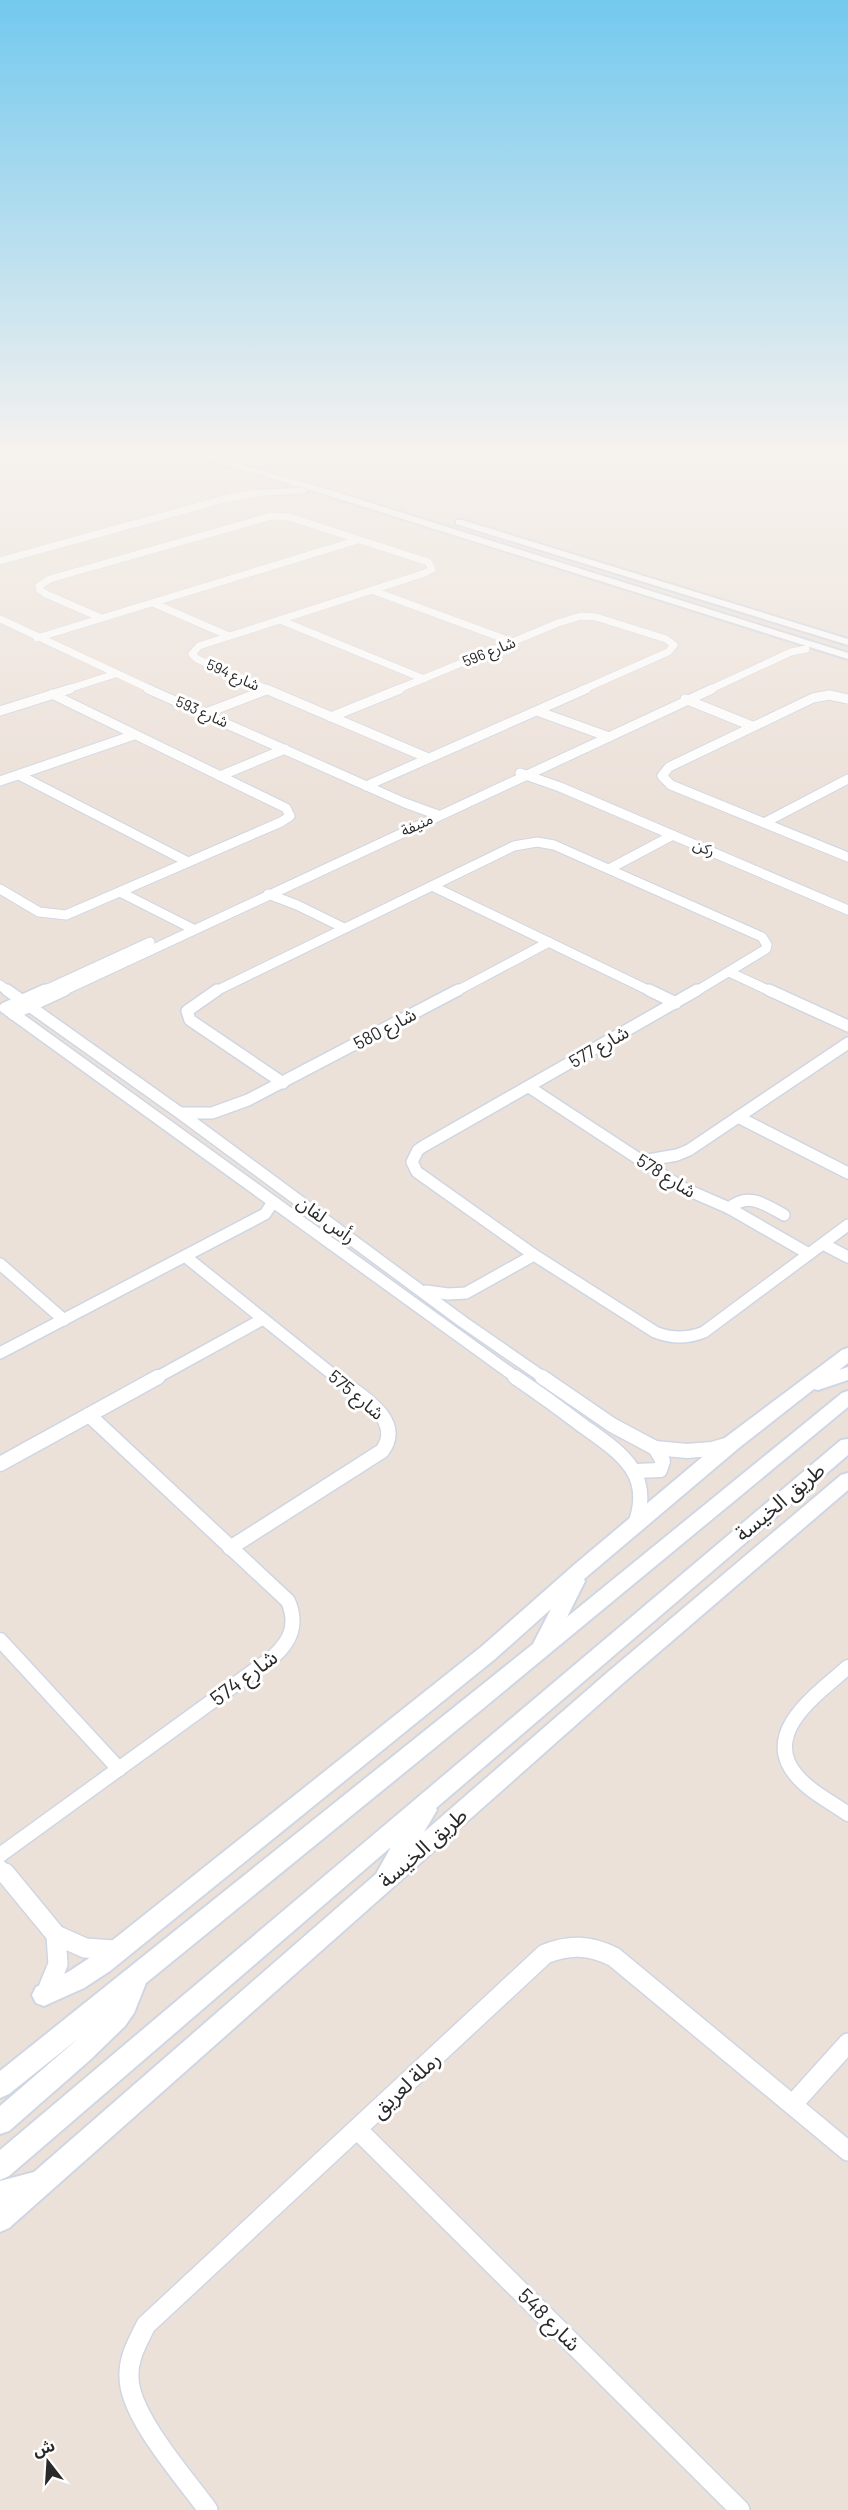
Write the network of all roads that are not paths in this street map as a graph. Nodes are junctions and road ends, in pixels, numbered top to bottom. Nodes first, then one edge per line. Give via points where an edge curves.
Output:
1 (77, 571) edge
2 (257, 571) edge
3 (427, 571) edge
4 (555, 571) edge
5 (578, 571) edge
6 (618, 571) edge
7 (374, 591) junction
8 (153, 603) junction
9 (718, 615) junction
10 (101, 618) junction
11 (0, 619) edge
12 (280, 620) junction
13 (727, 624) junction
14 (229, 636) junction
15 (37, 638) junction
16 (513, 642) junction
17 (786, 642) junction
18 (848, 642) edge
19 (806, 649) junction
20 (848, 656) edge
21 (848, 663) edge
22 (115, 674) junction
23 (424, 679) junction
24 (266, 690) junction
25 (52, 694) junction
26 (848, 699) edge
27 (682, 700) junction
28 (0, 711) edge
29 (537, 711) junction
30 (206, 713) junction
31 (331, 717) junction
32 (752, 726) junction
33 (134, 735) junction
34 (603, 736) junction
35 (285, 749) junction
36 (428, 758) junction
37 (525, 772) junction
38 (19, 775) junction
39 (220, 776) junction
40 (848, 779) edge
41 (0, 781) edge
42 (366, 786) junction
43 (430, 815) junction
44 (764, 824) junction
45 (673, 835) junction
46 (848, 857) edge
47 (188, 862) junction
48 (609, 869) junction
49 (432, 886) junction
50 (0, 888) edge
51 (278, 890) junction
52 (120, 891) junction
53 (268, 894) junction
54 (848, 897) edge
55 (297, 904) junction
56 (836, 904) junction
57 (848, 910) edge
58 (344, 928) junction
59 (186, 929) junction
60 (549, 942) junction
61 (729, 972) junction
62 (0, 985) edge
63 (676, 1003) junction
64 (25, 1004) junction
65 (6, 1009) edge
66 (848, 1026) edge
67 (848, 1043) edge
68 (283, 1083) junction
69 (529, 1087) junction
70 (180, 1113) junction
71 (220, 1113) junction
72 (738, 1117) junction
73 (214, 1138) junction
74 (642, 1161) junction
75 (848, 1173) edge
76 (273, 1202) junction
77 (729, 1208) junction
78 (266, 1214) junction
79 (784, 1215) dead end
80 (292, 1216) junction
81 (848, 1225) edge
82 (823, 1244) junction
83 (809, 1254) junction
84 (534, 1255) junction
85 (186, 1257) junction
86 (848, 1257) edge
87 (0, 1264) edge
88 (422, 1290) junction
89 (466, 1293) junction
90 (262, 1319) junction
91 (64, 1320) junction
92 (463, 1322) junction
93 (0, 1353) edge
94 (848, 1354) edge
95 (848, 1373) edge
96 (803, 1389) junction
97 (848, 1397) edge
98 (89, 1414) junction
99 (733, 1442) junction
100 (655, 1448) junction
101 (845, 1449) edge
102 (0, 1464) edge
103 (636, 1471) junction
104 (848, 1480) edge
105 (635, 1524) junction
106 (230, 1548) junction
107 (581, 1570) junction
108 (0, 1640) edge
109 (539, 1651) junction
110 (848, 1667) edge
111 (119, 1769) junction
112 (434, 1797) junction
113 (848, 1814) edge
114 (0, 1855) edge
115 (0, 1867) edge
116 (377, 1888) junction
117 (56, 1935) junction
118 (119, 1949) junction
119 (137, 1975) junction
120 (44, 1995) joint
121 (848, 2043) edge
122 (0, 2086) edge
123 (793, 2104) junction
124 (0, 2122) edge
125 (358, 2130) junction
126 (848, 2151) edge
127 (0, 2167) edge
128 (42, 2182) junction
129 (0, 2194) edge
130 (0, 2219) edge
131 (208, 2510) edge
132 (740, 2510) edge

1 - 10 street, شارع 594 via 50,579 39,586 40,590
2 - 8 street
3 - 7 street, شارع 594
4 - 13 main road
5 - 9 main road
6 - 18 main road
7 - 12 street, شارع 594
7 - 16 street
8 - 10 street
8 - 14 street
9 - 13 main road
9 - 20 main road
10 - 15 street
11 - 15 street, شارع 593
12 - 14 street, شارع 594
12 - 23 street
13 - 17 main road
14 - 24 street, شارع 594 via 196,648 192,656
15 - 22 street, شارع 593
16 - 23 street, شارع 596
16 - 29 street, شارع 596 via 572,618 587,616 666,639 674,645 668,652
17 - 19 main road
17 - 27 street, منيفة via 785,650
19 - 21 main road
19 - 27 street, منيفة via 793,651
22 - 25 street
22 - 30 street, شارع 593
23 - 31 street, شارع 596
24 - 30 street, شارع 594
24 - 31 street, شارع 594
25 - 28 street
25 - 33 street
26 - 32 street via 829,695 813,698
27 - 32 street
27 - 34 street, منيفة
29 - 34 street
29 - 36 street, شارع 596
30 - 35 street, شارع 593
31 - 36 street, شارع 594
32 - 44 street via 669,767 662,776 671,785
33 - 38 street
33 - 39 street
34 - 37 street, منيفة
35 - 39 street
35 - 42 street, شارع 593
36 - 42 street, شارع 596
37 - 43 street, منيفة
37 - 45 street, ركن
38 - 41 street
38 - 47 street
39 - 47 street via 286,808 290,816
40 - 44 street
42 - 43 street, شارع 593
43 - 51 street, منيفة
43 - 59 street, منيفة
44 - 46 street
45 - 48 street
45 - 56 street, ركن
47 - 52 street
48 - 49 street, شارع 577 via 554,845 529,843 514,846
48 - 61 street, شارع 577 via 750,930 766,941 766,949
49 - 58 street, شارع 577
49 - 60 street
50 - 52 street via 38,913 54,916 71,913
51 - 53 street, منيفة
51 - 55 street
52 - 59 street via 160,914 162,919
53 - 55 street
53 - 59 street, منيفة
54 - 56 street
55 - 58 street
56 - 57 street, ركن
58 - 68 street, شارع 577 via 207,995 188,1011 190,1020
59 - 64 street, منيفة
60 - 63 street
60 - 68 street, شارع 580
61 - 63 street, شارع 577
61 - 66 street
62 - 64 street, رأس لفان
63 - 69 street, شارع 577
64 - 65 street, منيفة
64 - 70 street, رأس لفان
65 - 76 street, رأس لفان
67 - 72 street
68 - 71 street, شارع 580
69 - 74 street, شارع 578
69 - 84 street, شارع 577 via 424,1146 412,1162 422,1176
70 - 71 street, شارع 580
70 - 73 street, رأس لفان
71 - 73 street via 213,1125
72 - 74 street via 689,1150
72 - 75 street
73 - 88 street, رأس لفان
74 - 77 street, شارع 578 via 683,1188
76 - 78 street
76 - 80 street, رأس لفان
77 - 79 street via 737,1200 751,1198
77 - 83 street, شارع 578
78 - 80 street
78 - 85 street
80 - 103 street, رأس لفان via 614,1448
81 - 82 street, شارع 577
82 - 83 street, شارع 577
82 - 86 street
83 - 84 street, شارع 577 via 704,1332 677,1338 655,1332
84 - 89 street
85 - 90 street, شارع 575
85 - 91 street
87 - 91 street
88 - 89 street
88 - 92 street, رأس لفان
89 - 92 street via 461,1307
90 - 98 street
90 - 106 street, شارع 575 via 386,1418 391,1438 375,1456
91 - 93 street
92 - 100 street, رأس لفان via 612,1425
94 - 96 main road
95 - 96 main road
96 - 99 main road
97 - 109 main road, طريق الخيسة
98 - 102 street
98 - 106 street, شارع 574
99 - 100 street, رأس لفان via 700,1451
99 - 105 main road
100 - 103 street via 663,1461 660,1470
101 - 112 main road, طريق الخيسة
103 - 105 street via 642,1497
104 - 116 main road, طريق الخيسة
105 - 107 main road
106 - 111 street, شارع 574 via 288,1600 295,1620 290,1640 273,1657
107 - 109 main road
107 - 118 main road via 488,1653
108 - 111 street
109 - 119 main road, طريق الخيسة
110 - 113 street via 794,1718 783,1744 795,1774
111 - 114 street, شارع 574
112 - 116 main road
112 - 127 main road, طريق الخيسة
115 - 117 street
116 - 128 main road, طريق الخيسة
117 - 118 street via 85,1948
117 - 120 street via 59,1959
118 - 120 main road via 76,1980
119 - 122 main road, طريق الخيسة
119 - 124 main road via 116,2018
121 - 123 street
123 - 125 street, رملة لعريق via 614,1957 601,1950 572,1946 545,1954
123 - 126 street, رملة لعريق
125 - 131 street, رملة لعريق via 162,2309 146,2325 134,2346 129,2391 136,2412
125 - 132 street, شارع 548
128 - 129 main road
128 - 130 main road, طريق الخيسة

